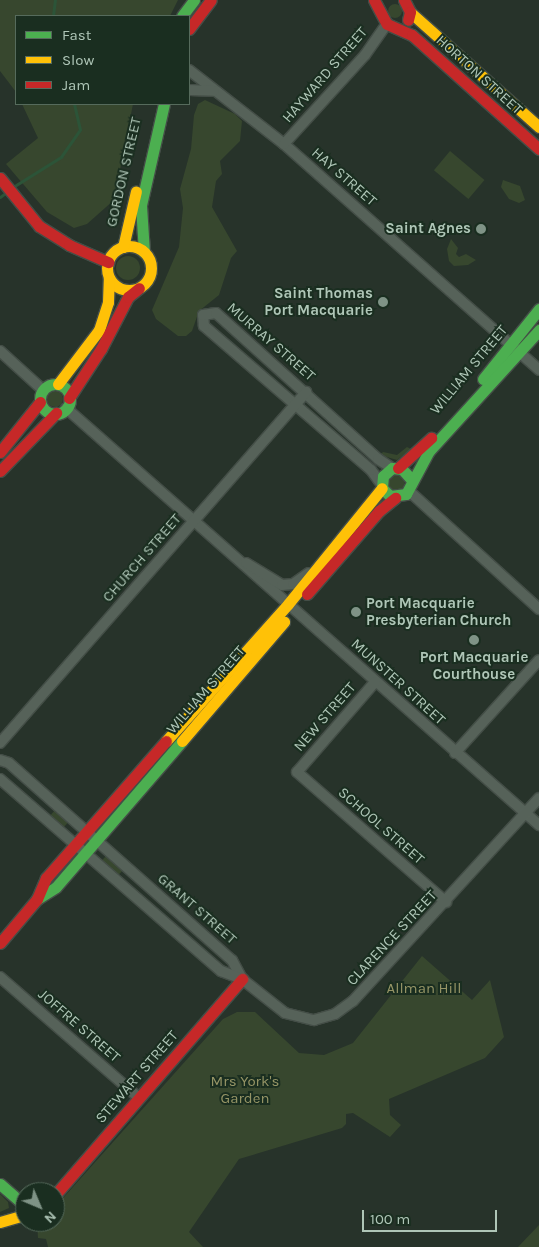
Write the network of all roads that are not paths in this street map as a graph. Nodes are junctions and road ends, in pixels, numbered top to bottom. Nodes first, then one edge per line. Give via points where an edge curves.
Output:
1 (194, 0) edge
2 (211, 0) edge
3 (374, 0) edge
4 (386, 0) edge
5 (410, 5) edge
6 (380, 13) junction
7 (183, 15) edge
8 (392, 26) junction
9 (190, 28) edge
10 (190, 71) edge
11 (190, 90) edge
12 (214, 91) junction
13 (155, 105) edge
14 (164, 105) edge
15 (539, 127) edge
16 (284, 144) junction
17 (539, 149) edge
18 (3, 182) edge
19 (123, 247) junction
20 (144, 252) junction
21 (108, 262) junction
22 (108, 278) junction
23 (142, 286) junction
24 (539, 309) edge
25 (539, 330) edge
26 (514, 348) junction
27 (0, 350) edge
28 (539, 370) edge
29 (58, 384) junction
30 (43, 390) junction
31 (306, 392) junction
32 (40, 402) junction
33 (295, 405) junction
34 (64, 407) junction
35 (0, 452) edge
36 (395, 468) junction
37 (0, 471) edge
38 (412, 480) junction
39 (382, 486) junction
40 (409, 491) junction
41 (395, 498) junction
42 (194, 522) junction
43 (237, 560) junction
44 (317, 567) junction
45 (291, 607) junction
46 (539, 609) edge
47 (539, 660) edge
48 (375, 682) junction
49 (0, 743) edge
50 (455, 753) junction
51 (0, 760) edge
52 (297, 772) joint
53 (0, 779) edge
54 (539, 798) edge
55 (526, 813) junction
56 (539, 825) edge
57 (86, 831) junction
58 (96, 840) junction
59 (75, 843) junction
60 (86, 852) junction
61 (38, 899) junction
62 (446, 902) junction
63 (0, 943) edge
64 (0, 977) edge
65 (242, 978) junction
66 (139, 1098) junction
67 (65, 1183) edge
68 (0, 1184) edge
69 (15, 1197) edge
70 (15, 1218) edge
71 (0, 1222) edge

1 - 7 street
2 - 9 street
3 - 6 street
4 - 6 street
5 - 8 street via 407,21
5 - 15 street, HORTON STREET
6 - 8 street
8 - 16 street, HAYWARD STREET
8 - 17 street, HORTON STREET via 412,35
10 - 12 street, HAY STREET
11 - 12 street
12 - 16 street, HAY STREET
13 - 19 street, GORDON STREET
14 - 20 street, GORDON STREET via 141,205
16 - 26 street, HAY STREET
18 - 21 street via 18,204 57,239
19 - 20 street via 131,246
19 - 21 street via 111,255
20 - 23 street via 150,273
21 - 22 street
22 - 23 street via 127,290
22 - 29 street via 108,302 99,330
23 - 34 street via 128,297 101,349
24 - 26 street, WILLIAM STREET
25 - 26 street, WILLIAM STREET
26 - 28 street, HAY STREET
26 - 36 street, WILLIAM STREET via 424,445
26 - 38 street, WILLIAM STREET via 429,451
27 - 30 street
29 - 30 street
29 - 34 street via 66,390
30 - 32 street
31 - 33 street, CHURCH STREET
31 - 33 street, MURRAY STREET via 216,313 203,314 204,326
31 - 36 street, MURRAY STREET via 378,459
32 - 34 street via 46,411
32 - 35 street
33 - 39 street, MURRAY STREET via 371,470
33 - 42 street, CHURCH STREET
34 - 37 street via 40,426
34 - 42 street, MUNSTER STREET
36 - 38 street via 406,471
36 - 39 street, WILLIAM STREET via 385,473
38 - 40 street, WILLIAM STREET
39 - 41 street
39 - 44 street, WILLIAM STREET
40 - 41 street, WILLIAM STREET
40 - 46 street
41 - 45 street, WILLIAM STREET via 379,511
42 - 43 street, MUNSTER STREET
42 - 49 street, CHURCH STREET
43 - 44 street, MUNSTER STREET via 261,570 282,585 293,584
43 - 45 street, MUNSTER STREET
44 - 45 street, WILLIAM STREET
45 - 48 street, MUNSTER STREET
45 - 57 street, WILLIAM STREET
45 - 58 street, WILLIAM STREET
47 - 50 street
48 - 50 street, MUNSTER STREET
48 - 52 street, NEW STREET
50 - 55 street, MUNSTER STREET
51 - 57 street, GRANT STREET
52 - 62 street, SCHOOL STREET
53 - 59 street, GRANT STREET
54 - 55 street, CLARENCE STREET
55 - 56 street, MUNSTER STREET
55 - 62 street, CLARENCE STREET
57 - 58 street, GRANT STREET
57 - 59 street, WILLIAM STREET
58 - 60 street, WILLIAM STREET
58 - 65 street, GRANT STREET via 232,960
59 - 60 street, GRANT STREET
59 - 61 street, WILLIAM STREET via 46,878
60 - 61 street, WILLIAM STREET via 56,886
60 - 65 street, GRANT STREET via 221,971
61 - 63 street, WILLIAM STREET
62 - 65 street, CLARENCE STREET via 353,1001 324,1018 303,1020 285,1013
64 - 66 street, JOFFRE STREET
65 - 66 street, STEWART STREET
66 - 67 street, STEWART STREET
68 - 69 street
70 - 71 street

